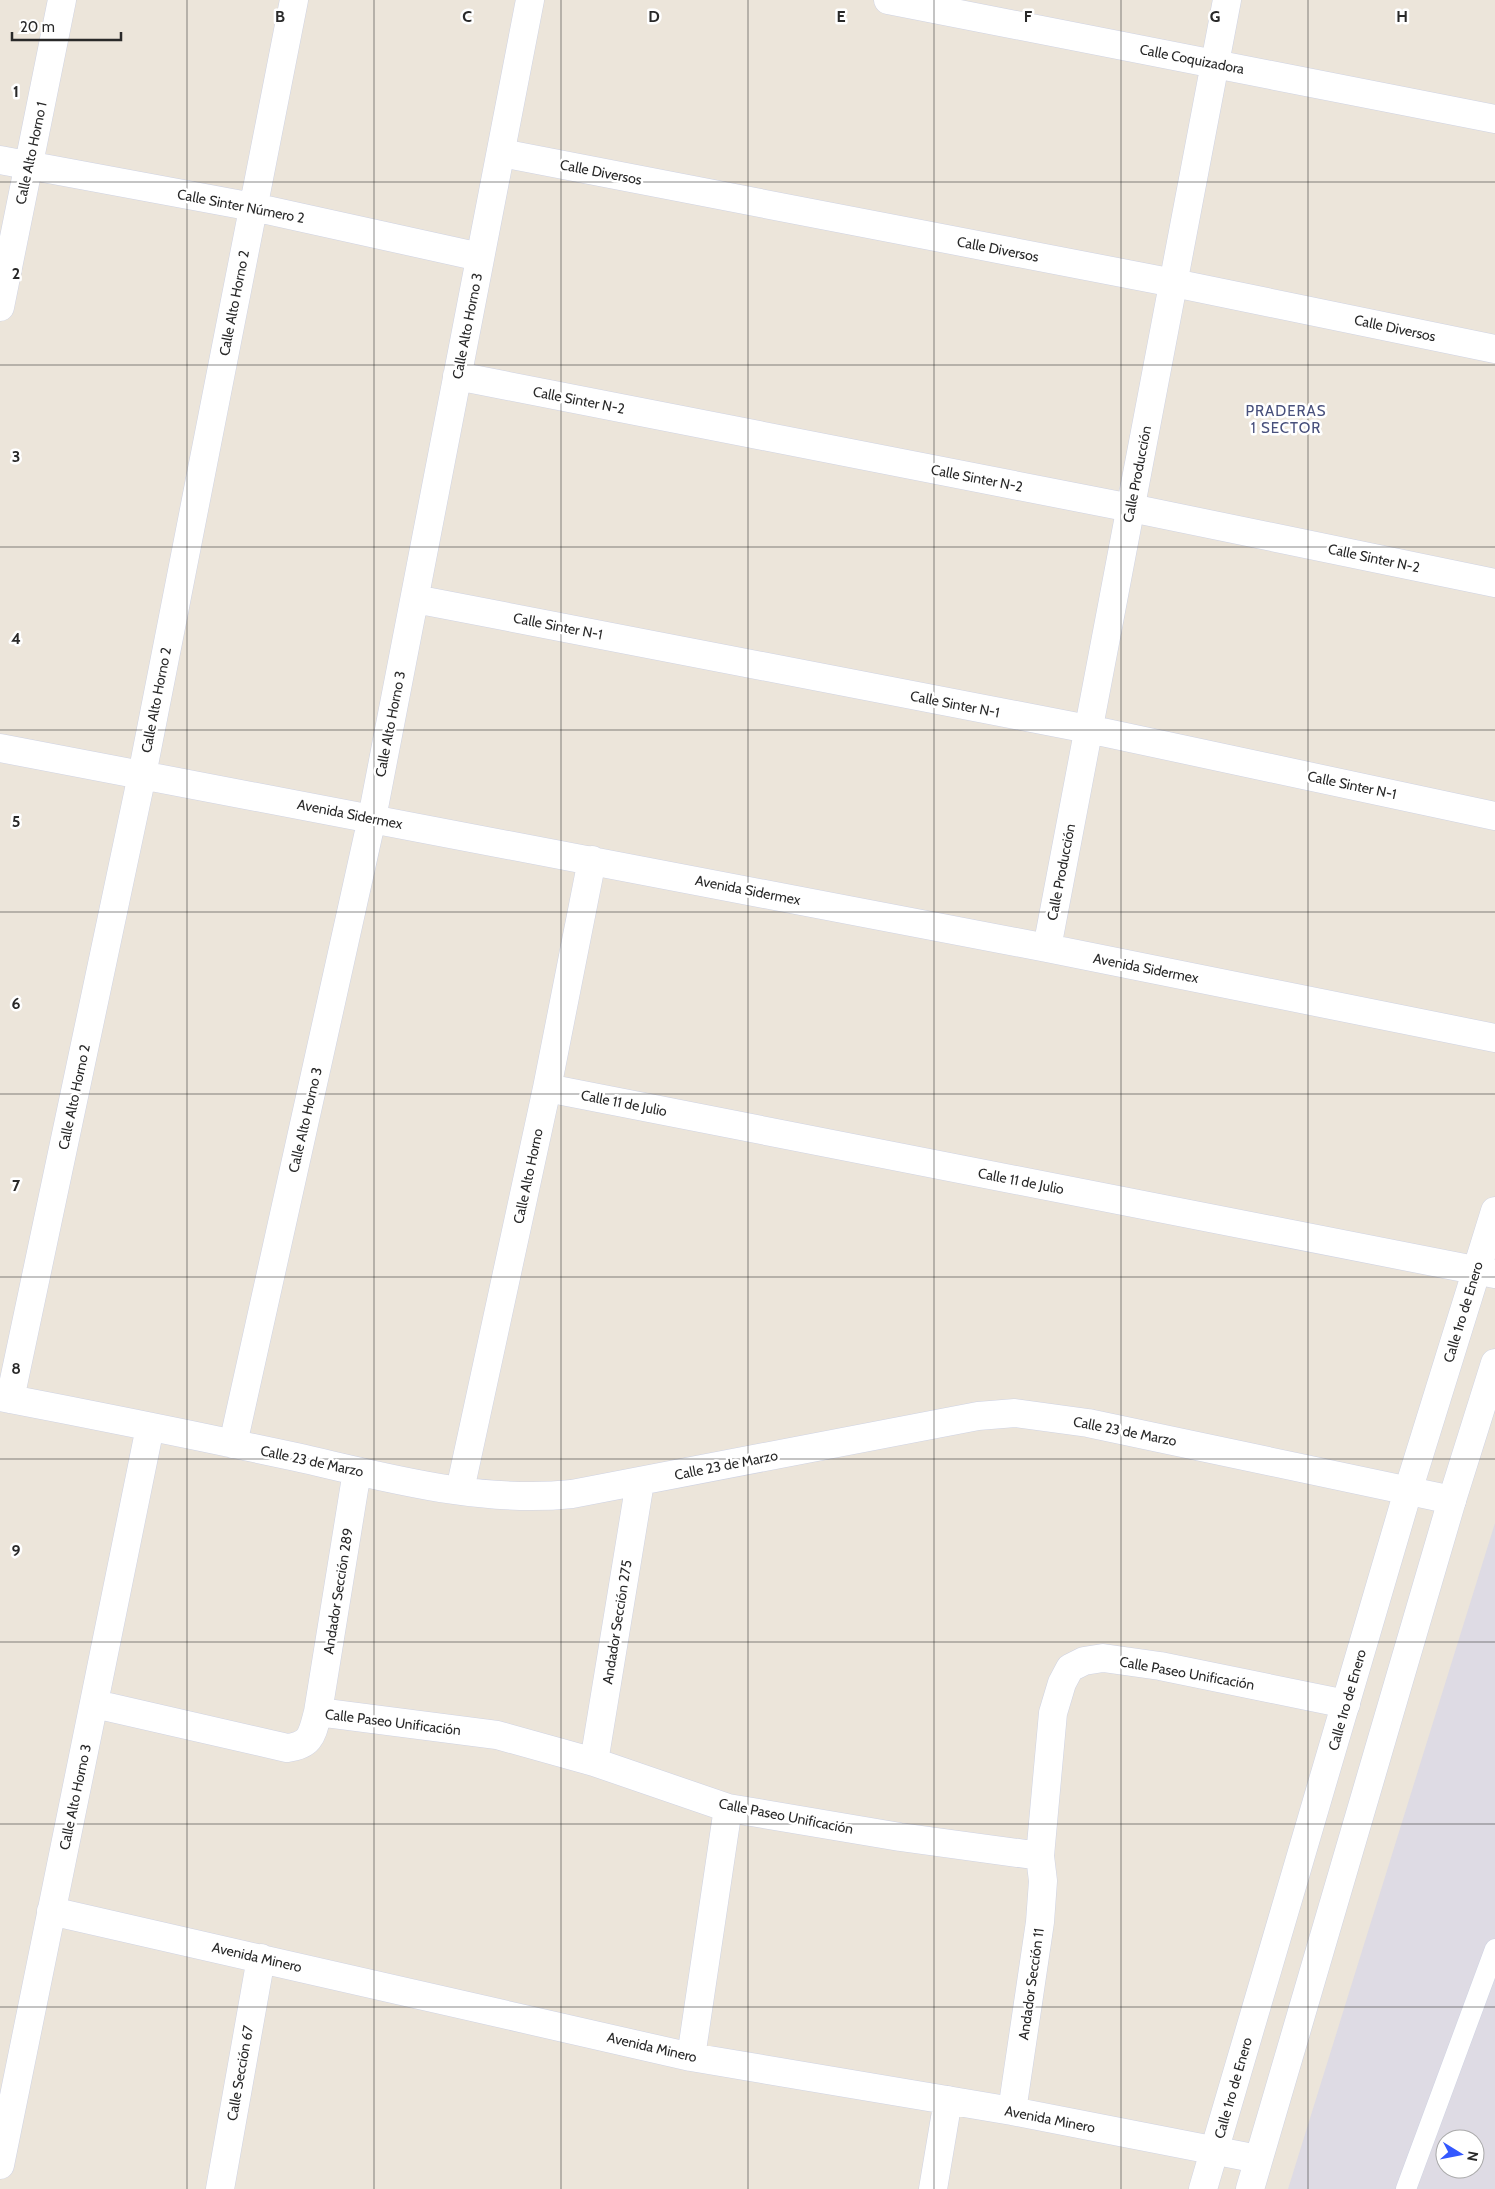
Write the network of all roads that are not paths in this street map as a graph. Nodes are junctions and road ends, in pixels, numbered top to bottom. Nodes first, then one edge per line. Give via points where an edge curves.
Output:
1 (62, 0) edge
2 (294, 0) edge
3 (530, 0) edge
4 (888, 0) edge
5 (1227, 0) edge
6 (1215, 64) junction
7 (1495, 119) edge
8 (500, 153) junction
9 (0, 160) edge
10 (28, 166) junction
11 (253, 207) junction
12 (480, 256) junction
13 (1174, 283) junction
14 (0, 307) edge
15 (1495, 349) edge
16 (458, 376) junction
17 (1130, 508) junction
18 (1495, 582) edge
19 (415, 599) junction
20 (1088, 730) junction
21 (0, 748) edge
22 (142, 775) junction
23 (1495, 816) edge
24 (372, 818) junction
25 (592, 860) junction
26 (1047, 948) junction
27 (1495, 1038) edge
28 (548, 1088) junction
29 (1495, 1212) edge
30 (1485, 1272) edge
31 (1495, 1363) edge
32 (5, 1398) edge
33 (150, 1428) junction
34 (233, 1444) junction
35 (357, 1471) junction
36 (640, 1482) junction
37 (460, 1490) junction
38 (1408, 1490) junction
39 (1452, 1500) junction
40 (95, 1704) junction
41 (1346, 1704) junction
42 (318, 1712) junction
43 (594, 1762) junction
44 (728, 1808) junction
45 (1040, 1856) junction
46 (51, 1911) junction
47 (1495, 1949) edge
48 (261, 1958) junction
49 (691, 2057) junction
50 (948, 2100) junction
51 (1012, 2111) junction
52 (1215, 2150) junction
53 (1258, 2159) junction
54 (0, 2166) edge
55 (220, 2189) edge
56 (932, 2189) edge
57 (1203, 2189) edge
58 (1250, 2189) edge
59 (1406, 2189) edge

1 - 10 street, Calle Alto Horno 1
2 - 11 street, Calle Alto Horno 2
3 - 8 street, Calle Alto Horno 3
4 - 6 street, Calle Coquizadora
5 - 6 street, Calle Producción
6 - 7 street, Calle Coquizadora
6 - 13 street, Calle Producción
8 - 12 street, Calle Alto Horno 3
8 - 13 street, Calle Diversos
9 - 10 street, Calle Sinter Número 2
10 - 11 street, Calle Sinter Número 2
10 - 14 street, Calle Alto Horno 1
11 - 12 street, Calle Sinter Número 2
11 - 22 street, Calle Alto Horno 2
12 - 16 street, Calle Alto Horno 3
13 - 15 street, Calle Diversos
13 - 17 street, Calle Producción
16 - 17 street, Calle Sinter N-2
16 - 19 street, Calle Alto Horno 3
17 - 18 street, Calle Sinter N-2
17 - 20 street, Calle Producción
19 - 20 street, Calle Sinter N-1
19 - 24 street, Calle Alto Horno 3
20 - 23 street, Calle Sinter N-1
20 - 26 street, Calle Producción
21 - 22 street, Avenida Sidermex
22 - 24 street, Avenida Sidermex
22 - 32 street, Calle Alto Horno 2
24 - 25 street, Avenida Sidermex
24 - 34 street, Calle Alto Horno 3
25 - 26 street, Avenida Sidermex
25 - 28 street, Calle Alto Horno
26 - 27 street, Avenida Sidermex
28 - 30 street, Calle 11 de Julio
28 - 37 street, Calle Alto Horno
29 - 30 street, Calle 1ro de Enero
30 - 38 street, Calle 1ro de Enero
31 - 39 street
32 - 33 street, Calle 23 de Marzo
33 - 34 street, Calle 23 de Marzo
33 - 40 street, Calle Alto Horno 3
34 - 35 street, Calle 23 de Marzo
35 - 37 street, Calle 23 de Marzo
35 - 42 street, Andador Sección 289
36 - 37 street, Calle 23 de Marzo via 540,1497
36 - 38 street, Calle 23 de Marzo via 978,1416 1015,1413 1088,1423
36 - 43 street, Andador Sección 275
38 - 39 street, Calle 23 de Marzo
38 - 41 street, Calle 1ro de Enero
39 - 53 street
40 - 42 street, Calle Paseo Unificación via 287,1748 301,1746 308,1740
40 - 46 street, Calle Alto Horno 3
41 - 45 street, Calle Paseo Unificación via 1160,1666 1103,1658 1084,1661 1070,1668 1053,1713
41 - 52 street, Calle 1ro de Enero
42 - 43 street, Calle Paseo Unificación via 497,1736
43 - 44 street, Calle Paseo Unificación
44 - 45 street, Calle Paseo Unificación via 900,1837
44 - 49 street
45 - 51 street, Andador Sección 11 via 1043,1881 1040,1922
46 - 48 street, Avenida Minero
46 - 54 street, Calle Alto Horno 3
47 - 59 lane
48 - 49 street, Avenida Minero
48 - 55 street, Calle Sección 67
49 - 50 street, Avenida Minero
50 - 51 street, Avenida Minero
50 - 56 street
51 - 52 street, Avenida Minero
52 - 53 street, Avenida Minero
52 - 57 street, Calle 1ro de Enero
53 - 58 street

